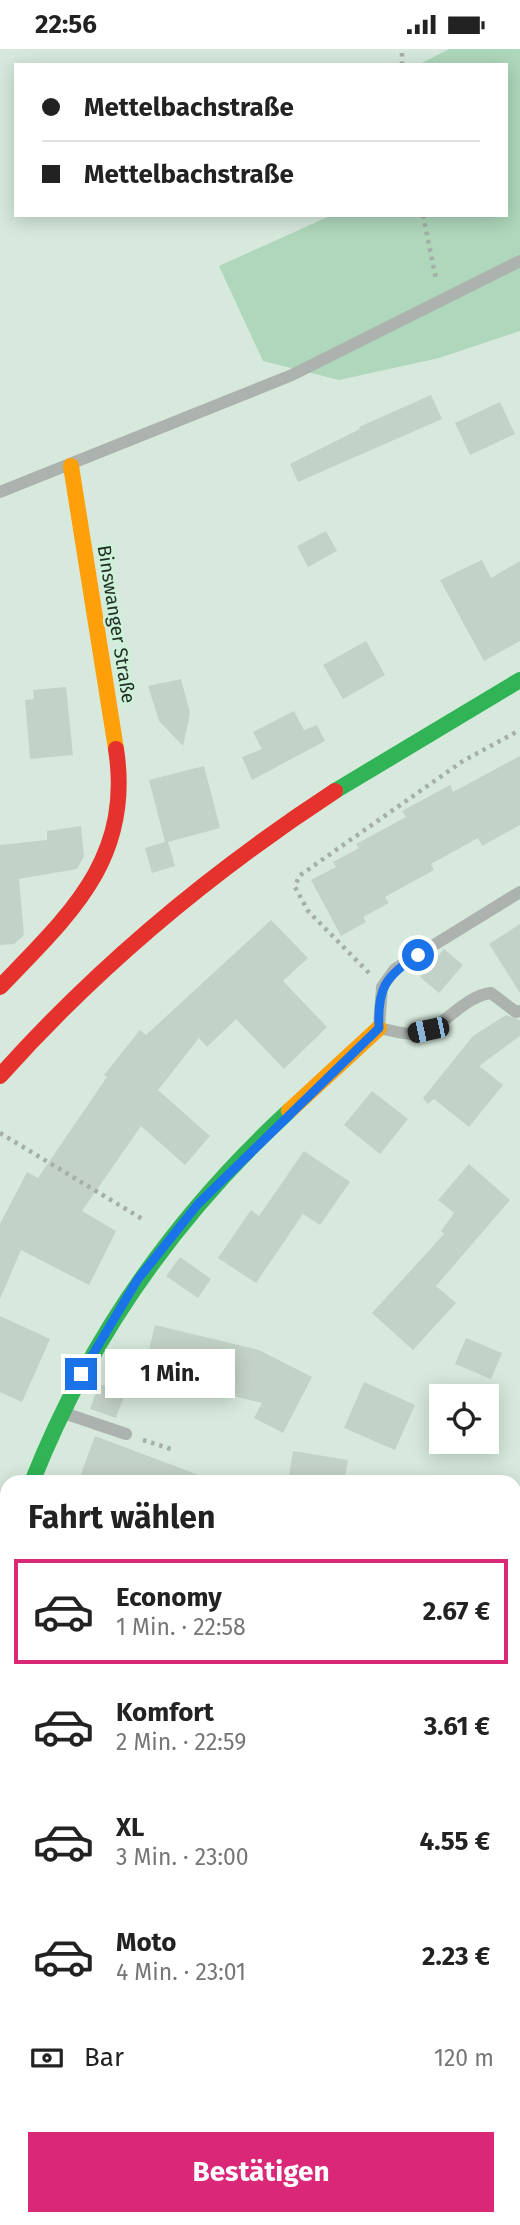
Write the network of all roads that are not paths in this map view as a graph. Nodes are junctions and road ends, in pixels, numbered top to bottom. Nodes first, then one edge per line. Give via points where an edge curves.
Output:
1 (520, 261) edge
2 (71, 466) junction
3 (0, 492) edge
4 (520, 680) edge
5 (520, 892) edge
6 (0, 987) edge
7 (520, 1011) edge
8 (379, 1028) junction
9 (0, 1076) edge
10 (61, 1412) junction
11 (126, 1434) road end
12 (36, 1475) edge

1 - 2 lane via 292,375
2 - 3 lane
2 - 6 street, Binswanger Straße via 120,777 118,820 97,879
4 - 9 street via 365,770 264,839 78,991
5 - 8 lane via 396,969 382,987
7 - 8 lane via 491,993 476,995 428,1030 412,1034
8 - 10 street via 198,1204 138,1279
10 - 11 lane
10 - 12 street

